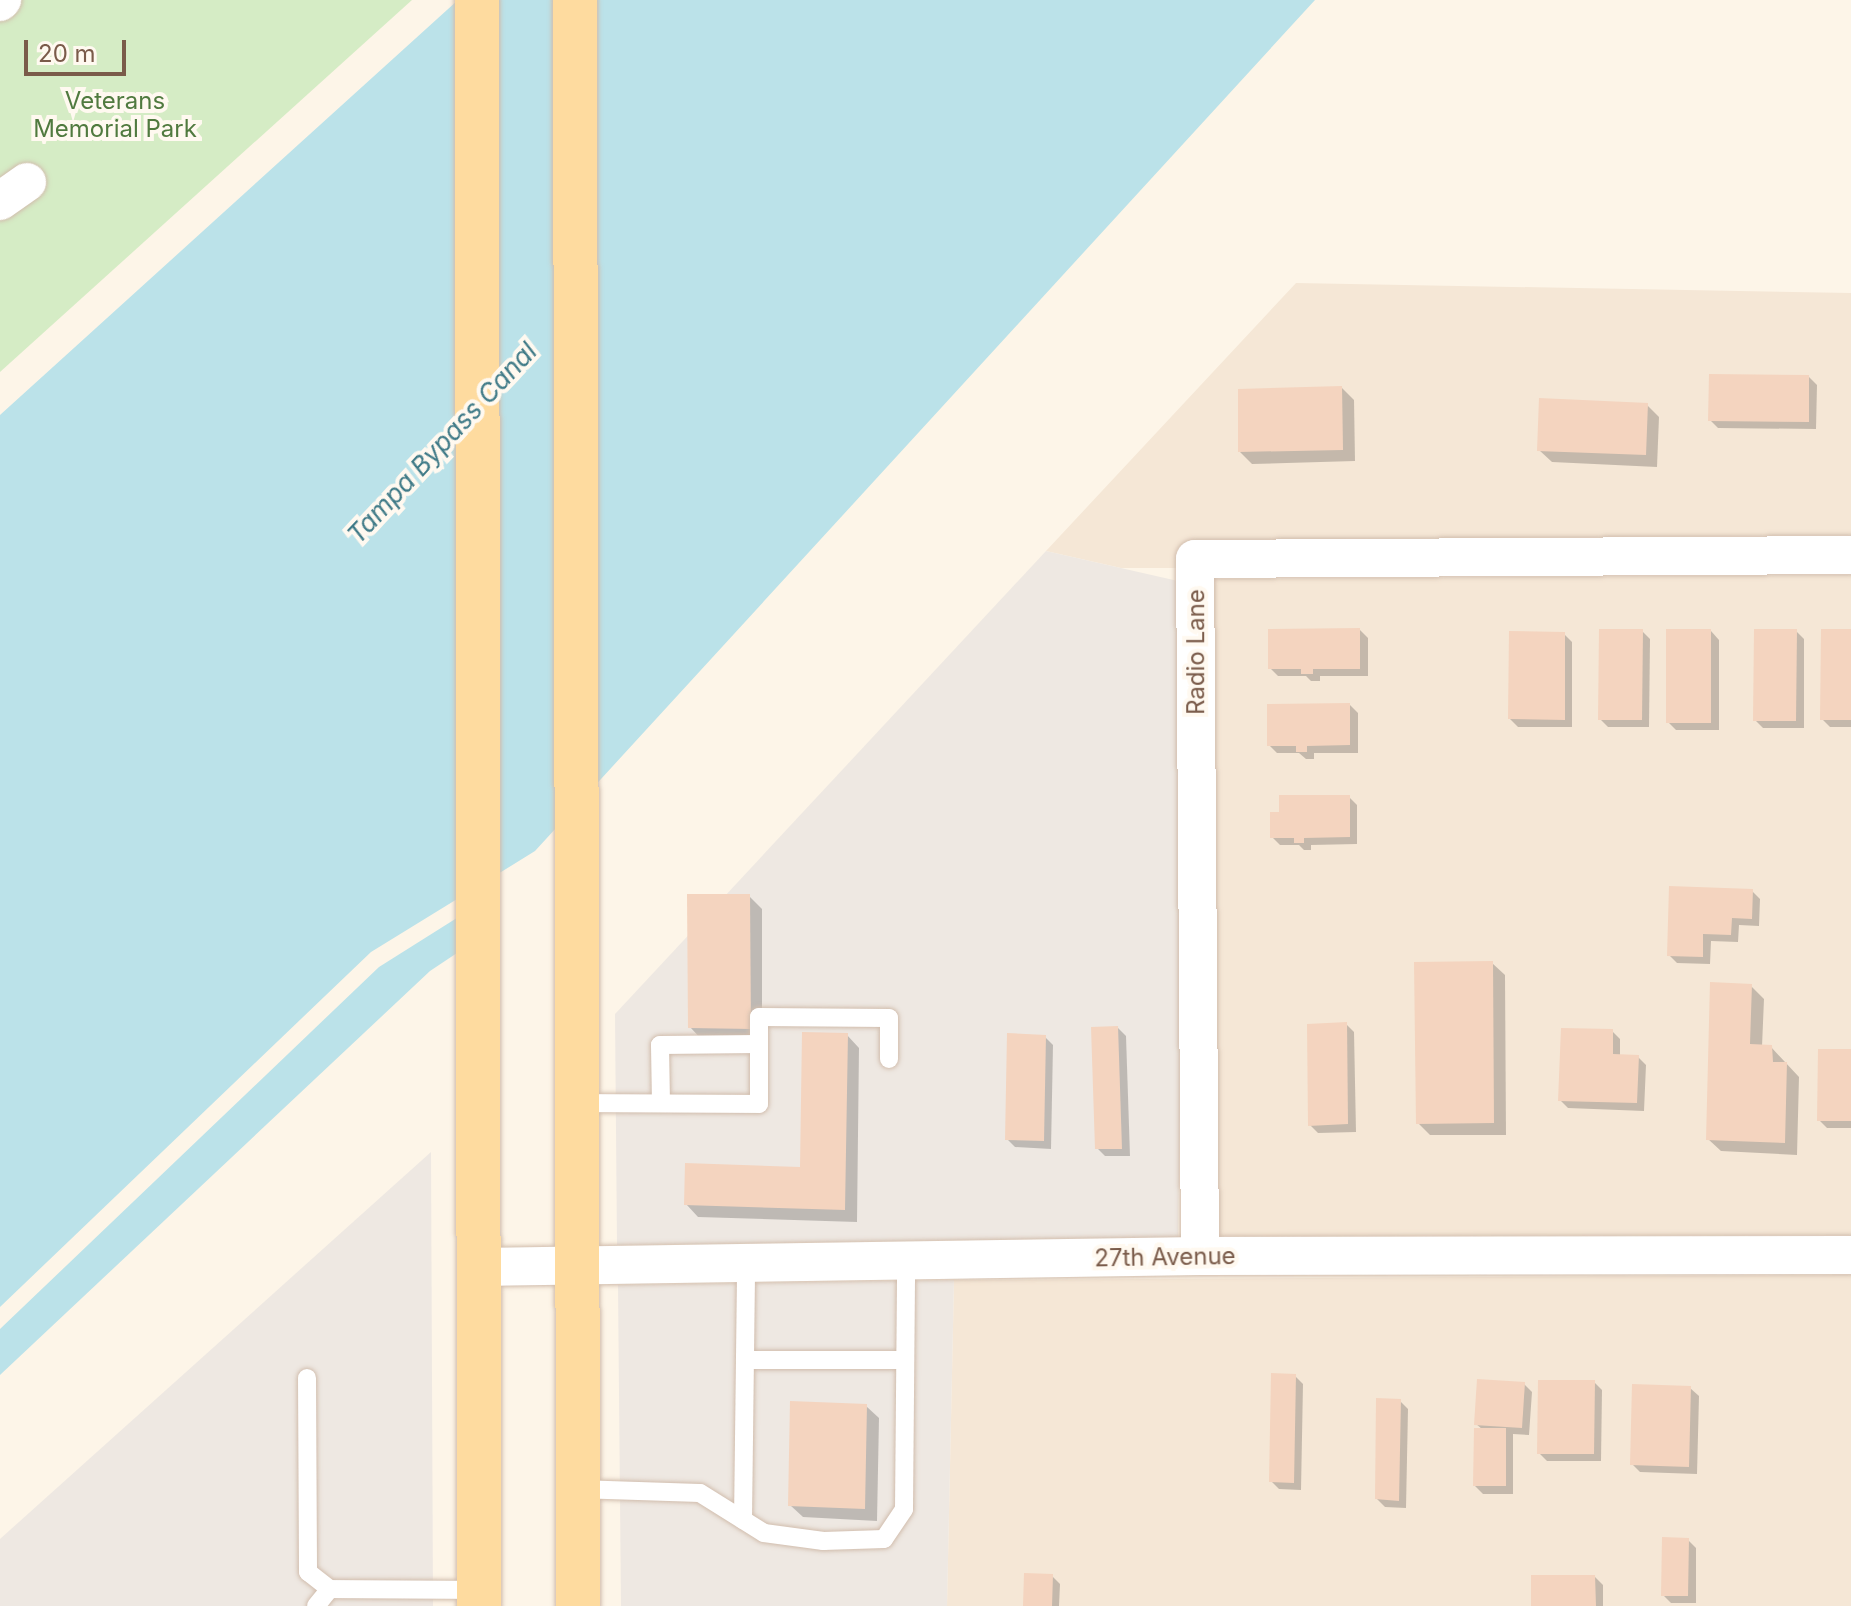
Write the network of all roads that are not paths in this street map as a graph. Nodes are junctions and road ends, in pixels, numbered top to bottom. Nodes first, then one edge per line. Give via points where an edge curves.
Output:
1 (477, 0) edge
2 (575, 0) edge
3 (1851, 555) edge
4 (759, 1044) junction
5 (889, 1059) dead end
6 (576, 1103) junction
7 (661, 1103) junction
8 (1851, 1255) edge
9 (1200, 1256) junction
10 (906, 1261) junction
11 (746, 1263) junction
12 (576, 1266) junction
13 (478, 1267) junction
14 (745, 1360) junction
15 (905, 1360) junction
16 (307, 1378) dead end
17 (577, 1489) junction
18 (743, 1520) junction
19 (330, 1589) junction
20 (479, 1598) edge
21 (316, 1606) edge
22 (578, 1606) edge

1 - 13 main road
2 - 6 main road
3 - 9 street, Radio Lane via 1195,559
4 - 5 lane via 759,1017 889,1018
4 - 7 lane via 660,1045
4 - 7 lane via 759,1104
6 - 7 lane
6 - 12 main road
8 - 9 street, 27th Avenue
9 - 10 street, 27th Avenue
10 - 11 street, 27th Avenue
10 - 15 lane
11 - 12 street, 27th Avenue
11 - 14 lane
12 - 13 street, 27th Avenue
12 - 17 main road
13 - 20 main road
14 - 15 lane
14 - 18 lane
15 - 18 lane via 904,1509 884,1539 808,1539 764,1533
16 - 19 lane via 308,1572
17 - 18 lane via 700,1493
17 - 22 main road
19 - 20 lane
19 - 21 lane

